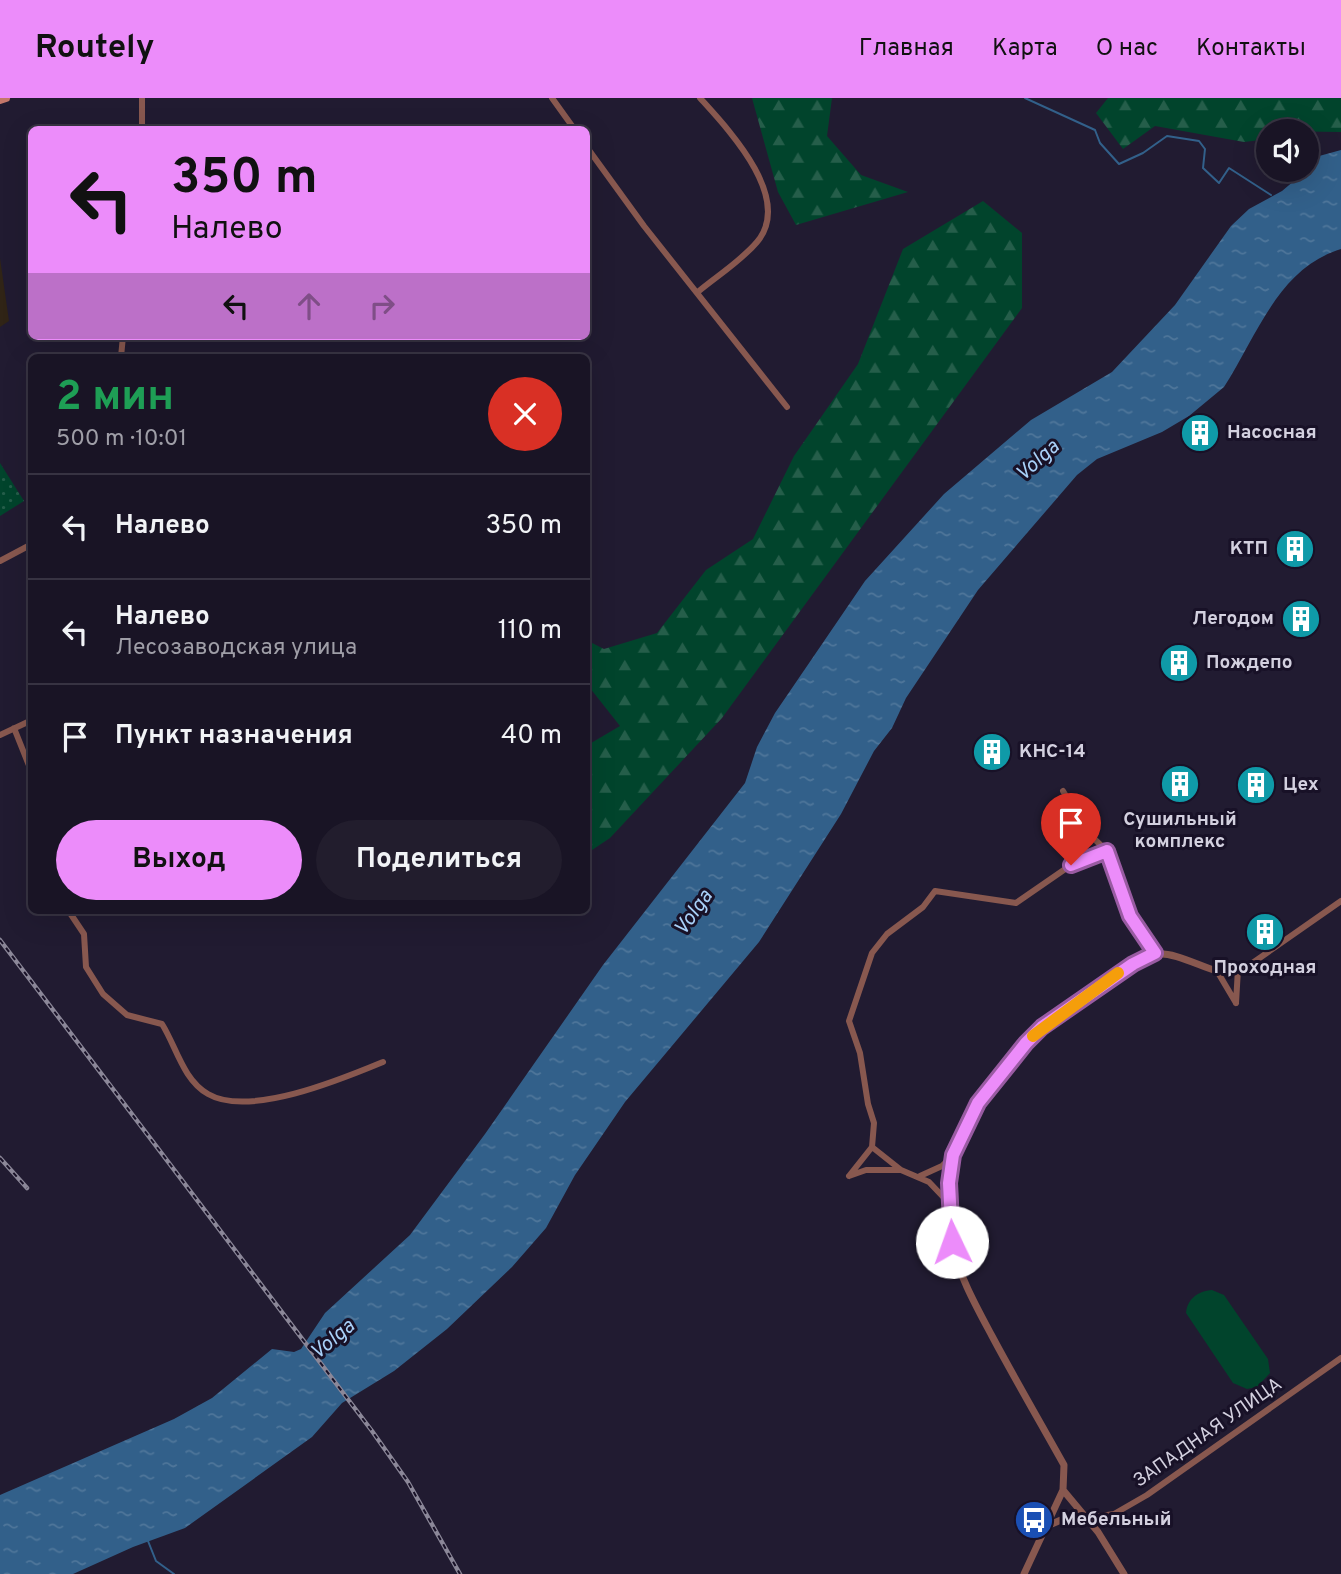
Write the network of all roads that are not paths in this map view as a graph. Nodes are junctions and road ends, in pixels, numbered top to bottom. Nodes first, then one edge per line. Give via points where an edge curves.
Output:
1 (6, 98) edge
2 (142, 98) edge
3 (552, 98) edge
4 (700, 98) edge
5 (0, 100) edge
6 (142, 126) edge
7 (572, 126) edge
8 (590, 152) edge
9 (699, 292) junction
10 (787, 407) dead end
11 (28, 546) edge
12 (0, 561) edge
13 (28, 722) edge
14 (14, 728) junction
15 (0, 735) edge
16 (28, 763) edge
17 (1063, 790) dead end
18 (1107, 851) junction
19 (1341, 901) edge
20 (71, 914) edge
21 (1155, 953) junction
22 (1238, 969) junction
23 (1217, 971) junction
24 (383, 1062) dead end
25 (872, 1147) junction
26 (953, 1155) junction
27 (901, 1170) junction
28 (920, 1176) junction
29 (950, 1204) junction
30 (1341, 1358) edge
31 (1063, 1490) junction
32 (1087, 1518) junction
33 (1046, 1526) junction
34 (1024, 1574) edge
35 (1124, 1574) edge

1 - 5 main road
2 - 6 street
3 - 7 street
4 - 9 street via 739,140 766,193 766,221 758,241
8 - 9 street
9 - 10 street
11 - 12 street
13 - 14 street
14 - 15 street
14 - 16 street
17 - 18 street via 1088,833
18 - 21 street via 1130,916
18 - 25 street via 1071,865 1016,903 935,891 923,907 887,934 872,953 849,1021 874,1123
19 - 22 street via 1269,953
20 - 24 street via 84,934 90,979 127,1015 162,1024 190,1076 207,1094 229,1102 253,1102
21 - 23 street
21 - 26 street via 1071,1005 1026,1043 978,1103
22 - 23 street
22 - 23 street via 1236,1003
25 - 27 street
25 - 27 street via 849,1176 866,1170
26 - 28 street
26 - 29 street
27 - 28 street
28 - 29 street
29 - 31 street via 952,1242 964,1280 1064,1465
30 - 32 street, ЗАПАДНАЯ УЛИЦА via 1147,1495 1114,1514
31 - 32 street
31 - 33 street
32 - 33 street
32 - 35 street
33 - 34 street

